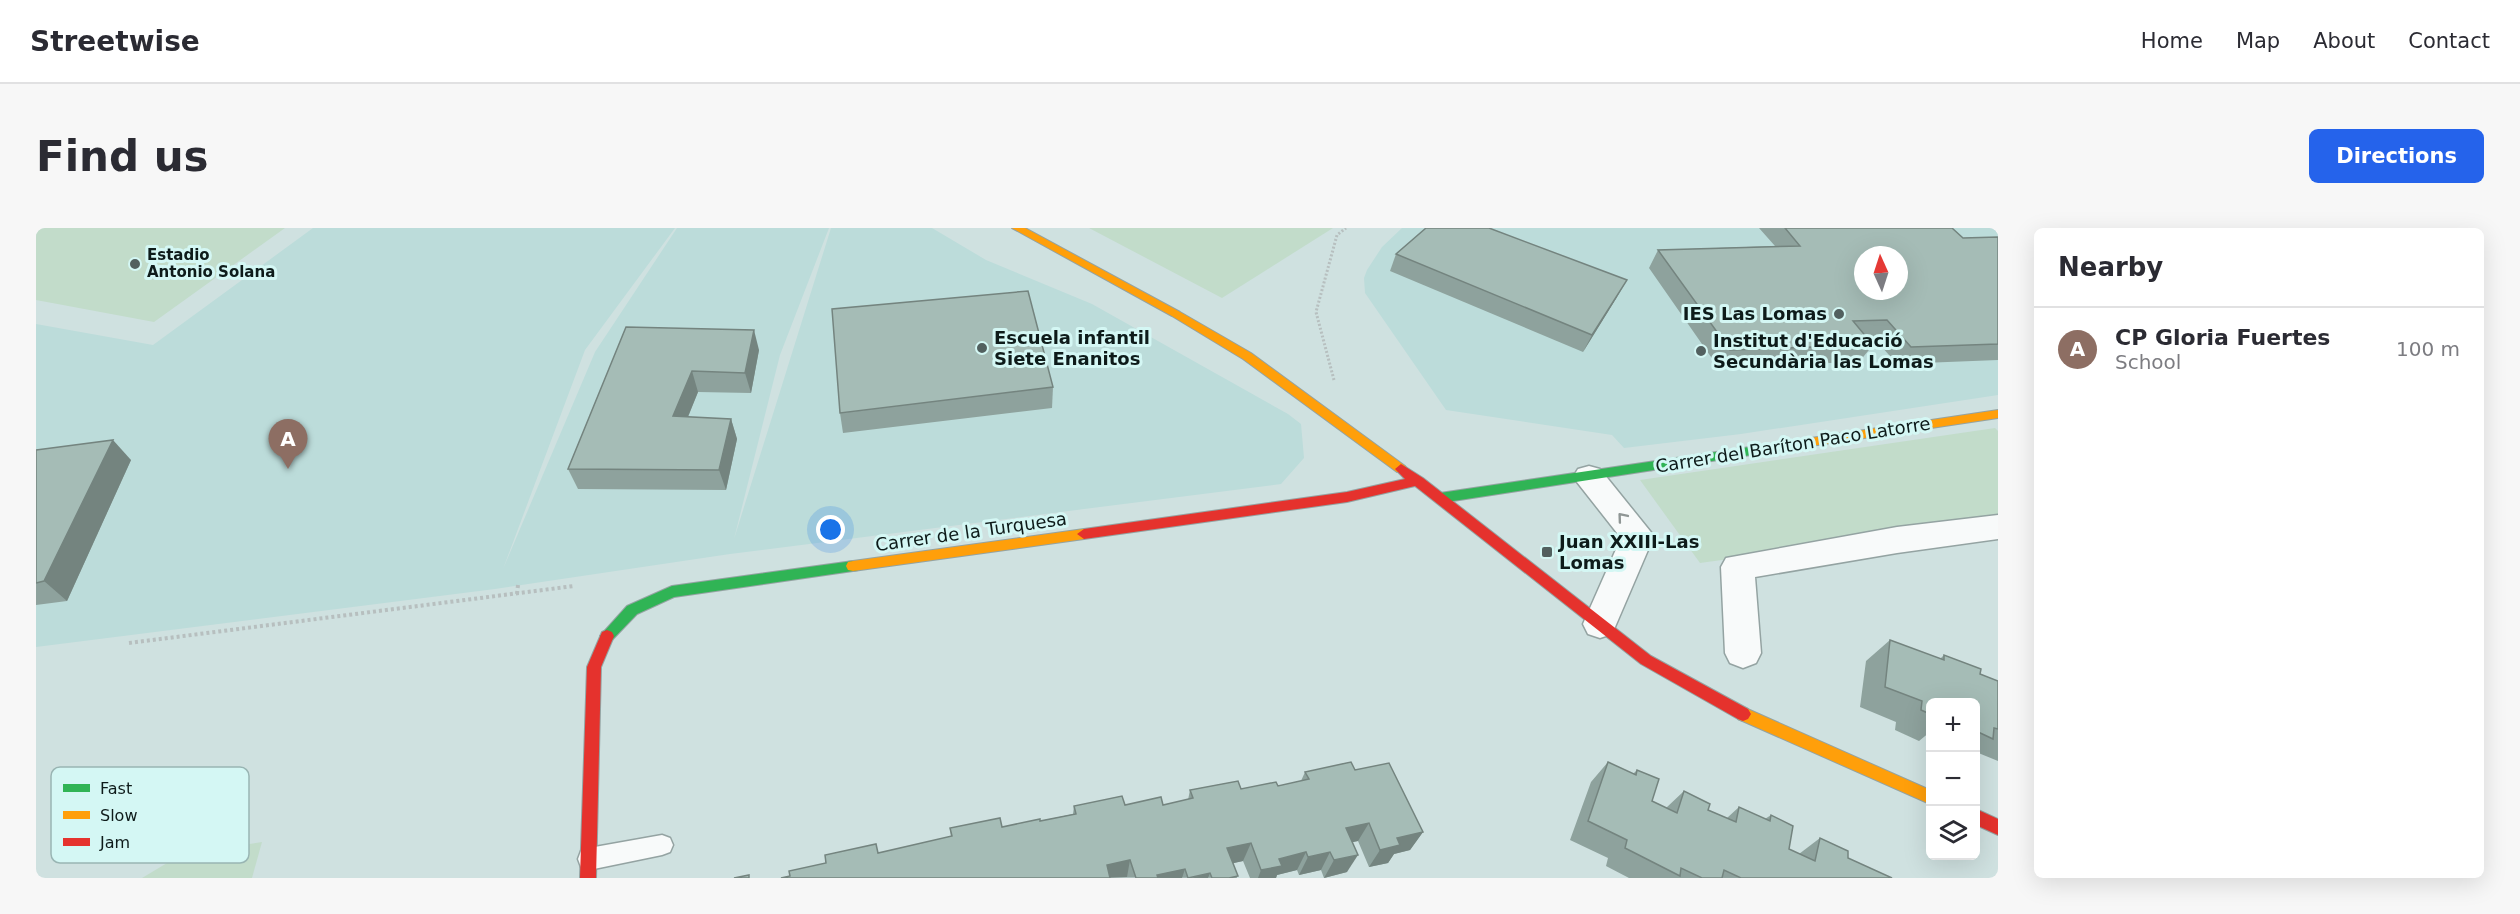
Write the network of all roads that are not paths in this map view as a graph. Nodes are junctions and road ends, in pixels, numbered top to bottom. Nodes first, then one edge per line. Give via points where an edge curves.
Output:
1 (1017, 228) edge
2 (1998, 414) edge
3 (1589, 477) junction
4 (1418, 481) junction
5 (1440, 498) junction
6 (1998, 526) edge
7 (1600, 624) junction
8 (1743, 653) dead end
9 (1926, 795) edge
10 (1980, 819) edge
11 (1998, 827) edge
12 (662, 844) dead end
13 (588, 869) edge

1 - 4 street via 1247,356
2 - 3 street, Carrer del Baríton Paco Latorre
3 - 5 street, Carrer del Baríton Paco Latorre
7 -> 3 street via 1638,536
4 - 5 street
4 - 13 street, Carrer de la Turquesa via 1355,496 672,592 647,600 609,631 594,667
5 - 7 street
6 - 8 street via 1738,567
7 - 9 street via 1646,660 1730,708
10 - 11 street
12 - 13 lane

